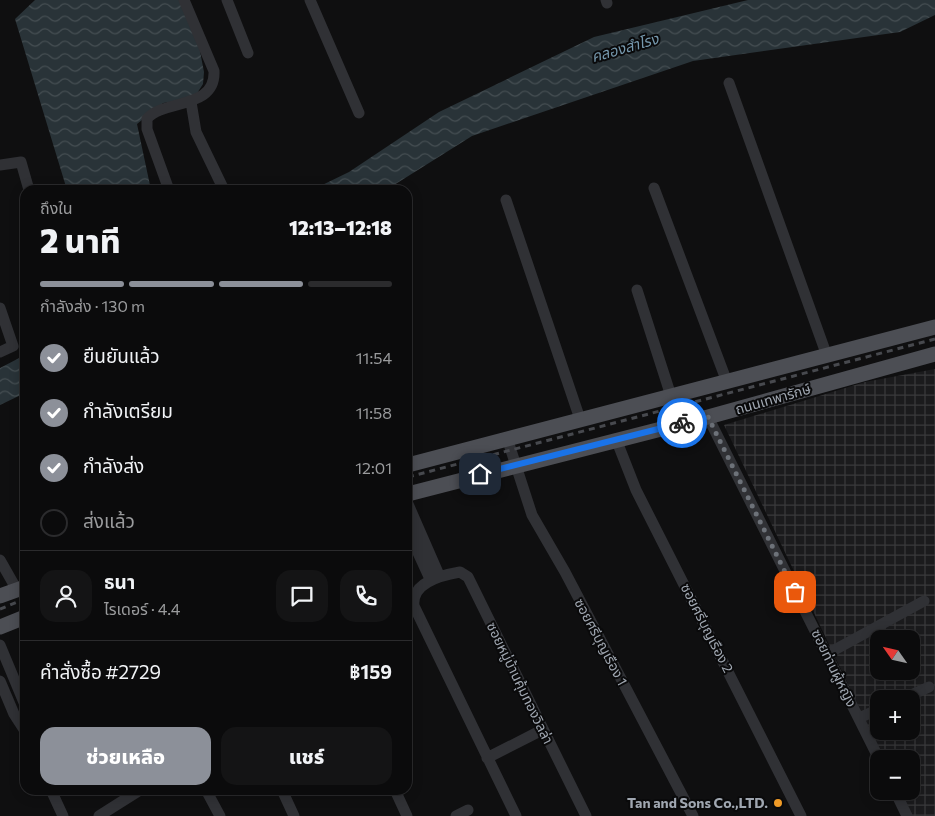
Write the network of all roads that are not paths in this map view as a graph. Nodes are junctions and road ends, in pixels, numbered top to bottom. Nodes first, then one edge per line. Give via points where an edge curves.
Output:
1 (184, 0) edge
2 (227, 0) edge
3 (310, 0) edge
4 (248, 53) dead end
5 (729, 83) dead end
6 (191, 102) junction
7 (359, 113) dead end
8 (0, 166) edge
9 (28, 185) edge
10 (167, 185) edge
11 (222, 185) edge
12 (654, 188) dead end
13 (506, 200) dead end
14 (637, 290) dead end
15 (0, 308) edge
16 (935, 327) edge
17 (0, 352) edge
18 (935, 354) edge
19 (827, 356) junction
20 (727, 382) junction
21 (671, 396) junction
22 (708, 417) junction
23 (580, 419) junction
24 (507, 438) junction
25 (616, 439) junction
26 (412, 464) edge
27 (516, 465) junction
28 (412, 493) edge
29 (412, 515) edge
30 (412, 538) edge
31 (0, 560) edge
32 (435, 577) junction
33 (20, 587) edge
34 (20, 588) edge
35 (0, 596) edge
36 (924, 601) dead end
37 (20, 619) edge
38 (0, 626) edge
39 (0, 645) edge
40 (827, 654) junction
41 (0, 681) edge
42 (929, 686) dead end
43 (920, 690) edge
44 (20, 693) edge
45 (870, 713) edge
46 (859, 718) junction
47 (20, 723) edge
48 (542, 730) junction
49 (875, 750) edge
50 (487, 758) junction
51 (53, 795) edge
52 (132, 795) edge
53 (209, 795) edge
54 (284, 795) edge
55 (397, 795) edge
56 (899, 800) edge
57 (468, 810) dead end
58 (63, 816) edge
59 (99, 816) edge
60 (220, 816) edge
61 (294, 816) edge
62 (407, 816) edge
63 (456, 816) edge
64 (516, 816) edge
65 (586, 816) edge
66 (693, 816) edge
67 (802, 816) edge
68 (907, 816) edge

1 - 6 street via 214,70 213,83
2 - 4 street
3 - 7 street
5 - 19 street
6 - 10 street via 152,114 146,123
6 - 11 street via 196,132
8 - 9 street via 21,162
12 - 20 street
13 - 23 street
14 - 21 street
15 - 17 street via 14,346
16 - 19 main road, ถนนเทพารักษ์
18 - 22 main road, ถนนเทพารักษ์
19 - 20 main road, ถนนเทพารักษ์
20 - 21 main road, ถนนเทพารักษ์
21 - 23 main road, ถนนเทพารักษ์
22 - 25 main road, ถนนเทพารักษ์
22 - 40 street, ซอยท่านผู้หญิง
23 - 24 main road, ถนนเทพารักษ์
24 - 26 main road, ถนนเทพารักษ์
24 - 27 street, ซอยศรีบุญเรือง 1
25 - 27 main road, ถนนเทพารักษ์
25 - 67 street, ซอยศรีบุญเรือง 2 via 636,490
27 - 28 main road, ถนนเทพารักษ์
27 - 66 street, ซอยศรีบุญเรือง 1 via 532,515
29 - 32 street
30 - 32 street
31 - 33 street
32 - 48 street, ซอยหมู่บ้านคุ้มทองวิลล่า via 460,572 468,577
32 - 50 street via 416,594 414,606
34 - 35 main road
36 - 40 street
37 - 38 main road
39 - 44 street
40 - 46 street, ซอยท่านผู้หญิง
41 - 47 street
42 - 43 street
45 - 46 street
46 - 49 street, ซอยท่านผู้หญิง
48 - 50 street
48 - 65 street, ซอยหมู่บ้านคุ้มทองวิลล่า
50 - 64 street
51 - 58 street
52 - 59 street
53 - 60 street
54 - 61 street
55 - 62 street
56 - 68 street
57 - 63 street

